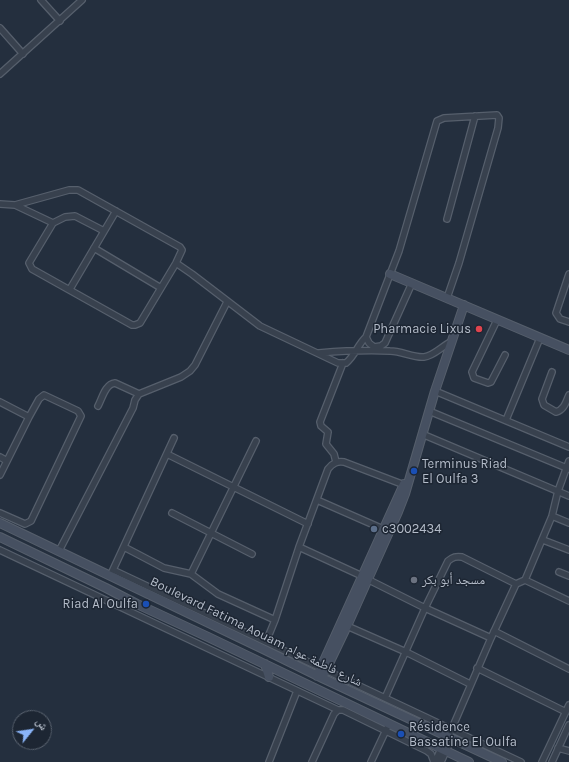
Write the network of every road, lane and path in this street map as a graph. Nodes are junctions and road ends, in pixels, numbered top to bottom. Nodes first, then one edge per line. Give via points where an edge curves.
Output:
1 (41, 0) edge
2 (82, 0) edge
3 (60, 21) junction
4 (0, 28) edge
5 (23, 54) junction
6 (1, 70) edge
7 (475, 116) junction
8 (0, 204) edge
9 (15, 205) junction
10 (116, 211) junction
11 (447, 219) dead end
12 (53, 223) junction
13 (104, 232) junction
14 (94, 248) junction
15 (176, 263) junction
16 (390, 274) junction
17 (569, 274) edge
18 (412, 283) junction
19 (161, 288) junction
20 (70, 289) junction
21 (447, 298) junction
22 (228, 302) junction
23 (464, 305) junction
24 (497, 320) junction
25 (569, 322) edge
26 (366, 337) junction
27 (540, 338) junction
28 (451, 342) junction
29 (356, 350) junction
30 (569, 350) edge
31 (317, 353) junction
32 (505, 355) dead end
33 (343, 363) junction
34 (552, 372) dead end
35 (435, 391) junction
36 (139, 394) junction
37 (569, 395) edge
38 (0, 402) edge
39 (98, 406) dead end
40 (429, 411) junction
41 (29, 416) junction
42 (506, 420) junction
43 (422, 434) junction
44 (174, 438) dead end
45 (256, 441) dead end
46 (569, 447) edge
47 (167, 454) junction
48 (0, 457) edge
49 (7, 461) junction
50 (569, 461) edge
51 (336, 462) junction
52 (568, 469) edge
53 (0, 476) edge
54 (405, 485) junction
55 (234, 487) junction
56 (558, 490) junction
57 (569, 496) edge
58 (317, 500) junction
59 (0, 513) edge
60 (172, 514) dead end
61 (552, 516) junction
62 (0, 523) edge
63 (569, 523) edge
64 (308, 524) junction
65 (383, 529) junction
66 (211, 533) junction
67 (0, 537) edge
68 (543, 540) junction
69 (124, 547) junction
70 (299, 547) junction
71 (0, 550) edge
72 (569, 550) edge
73 (59, 551) junction
74 (252, 554) dead end
75 (559, 572) dead end
76 (112, 573) junction
77 (191, 574) junction
78 (569, 576) edge
79 (365, 578) junction
80 (526, 580) junction
81 (516, 584) junction
82 (569, 601) edge
83 (425, 608) junction
84 (275, 620) junction
85 (347, 626) junction
86 (494, 631) junction
87 (491, 638) junction
88 (266, 642) junction
89 (406, 652) junction
90 (266, 664) junction
91 (478, 668) junction
92 (569, 668) edge
93 (321, 673) junction
94 (269, 677) junction
95 (470, 684) junction
96 (297, 691) junction
97 (385, 698) junction
98 (569, 705) edge
99 (338, 710) junction
100 (566, 712) junction
101 (569, 725) edge
102 (387, 727) junction
103 (450, 735) junction
104 (558, 748) junction
105 (443, 750) junction
106 (569, 751) edge
107 (269, 762) edge
108 (312, 762) edge
109 (371, 762) edge
110 (434, 762) edge
111 (441, 762) edge
112 (469, 762) edge
113 (502, 762) edge
114 (521, 762) edge
115 (542, 762) edge
116 (552, 762) edge

1 - 3 street
2 - 3 street
3 - 5 street
4 - 5 street
5 - 6 street
7 - 11 street
7 - 16 street via 444,118 436,124
7 - 21 street via 494,114 498,116 499,122
8 - 9 street
9 - 10 street via 74,189
9 - 12 street
10 - 13 street
10 - 15 street via 180,247 182,250
12 - 13 street via 72,216
12 - 20 street via 30,265 32,269
13 - 14 street
14 - 19 street
14 - 20 street
15 - 19 street
15 - 22 street
16 - 18 main road
16 - 26 street
17 - 25 street via 556,313 560,319
18 - 21 main road
18 - 26 street via 385,343 379,347 372,346
19 - 20 street via 140,323 135,325
21 - 23 main road
22 - 31 street via 260,326
22 - 36 street via 190,370 181,377
23 - 24 main road
23 - 28 main road
24 - 27 main road
24 - 32 street via 472,372 474,378 491,382
26 - 29 street
27 - 30 main road
27 - 42 street
28 - 29 street via 424,357 392,351
28 - 35 main road
29 - 31 street
29 - 33 street via 350,359
31 - 33 street
33 - 51 street via 320,422 328,432 326,444 334,454
34 - 37 street via 542,399 544,405 559,412
35 - 40 main road
35 - 42 street
36 - 39 street via 111,383
36 - 73 street
38 - 41 street
40 - 43 main road
40 - 52 street
41 - 49 street
41 - 59 street via 44,395 78,411 81,416 31,521 25,524
42 - 46 street
43 - 54 main road
43 - 56 street
44 - 47 street
45 - 55 street
47 - 55 street
47 - 69 street
48 - 49 street
49 - 53 street
50 - 52 street
51 - 54 street via 344,462
51 - 58 street via 328,469
52 - 56 street
54 - 65 main road
54 - 79 main road via 398,512
55 - 64 street
55 - 66 street
56 - 57 street
56 - 61 street
58 - 64 street
58 - 65 street
60 - 66 street
61 - 63 street
61 - 68 street
62 - 73 main road, Boulevard Fatima Aouam شارع فاطمة عوام
64 - 70 street
65 - 79 main road
66 - 74 street
66 - 77 street
67 - 90 main road, Boulevard Fatima Aouam شارع فاطمة عوام
68 - 72 street
68 - 80 street
69 - 76 street
69 - 77 street via 164,568
70 - 79 street
70 - 84 street
71 - 94 street
73 - 76 main road, Boulevard Fatima Aouam شارع فاطمة عوام
75 - 78 street
76 - 88 street
76 - 93 main road, Boulevard Fatima Aouam شارع فاطمة عوام
77 - 84 street via 218,594
79 - 83 street
79 - 85 main road
79 - 93 main road
80 - 81 street
80 - 82 street
81 - 83 street via 462,557 454,556 448,561
81 - 86 street
83 - 87 street
83 - 89 street
84 - 88 street
85 - 89 street
85 - 93 main road
86 - 87 street
86 - 92 street
87 - 91 street
88 - 93 street
89 - 95 street
89 - 97 street
90 - 94 main road
90 - 102 main road, Boulevard Fatima Aouam شارع فاطمة عوام
91 - 95 street
91 - 100 street
93 - 97 street
93 - 103 main road, Boulevard Fatima Aouam شارع فاطمة عوام
94 - 96 street
95 - 103 street
96 - 99 street
96 - 107 street
97 - 103 street
98 - 100 street
99 - 102 street
99 - 108 street
100 - 115 street
101 - 104 street
102 - 105 main road, Boulevard Fatima Aouam شارع فاطمة عوام
102 - 109 street
102 - 110 street via 431,754
103 - 105 street
103 - 113 main road, Boulevard Fatima Aouam شارع فاطمة عوام
103 - 114 street
104 - 106 street
104 - 116 street
105 - 110 street
105 - 111 street
105 - 112 main road, Boulevard Fatima Aouam شارع فاطمة عوام

